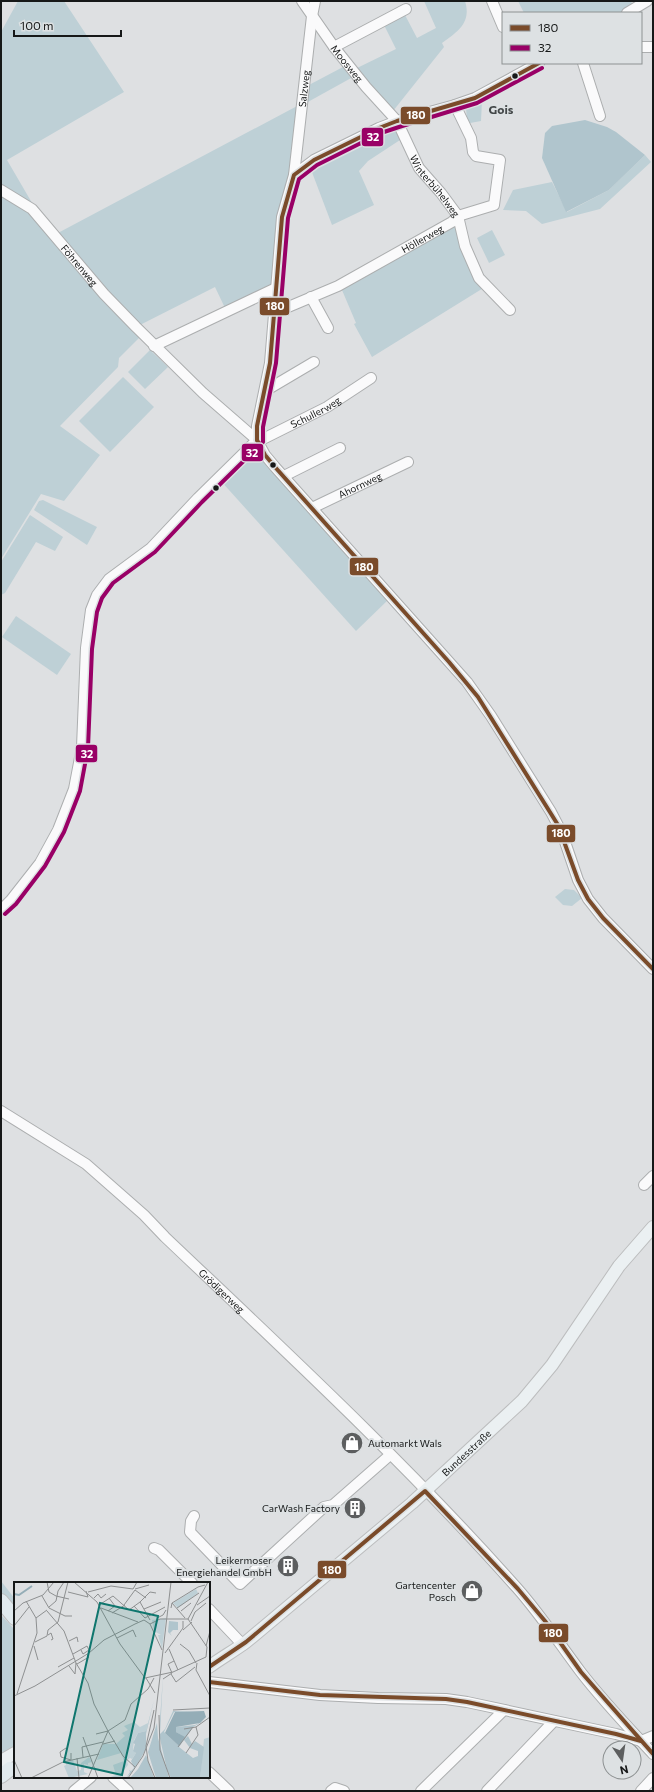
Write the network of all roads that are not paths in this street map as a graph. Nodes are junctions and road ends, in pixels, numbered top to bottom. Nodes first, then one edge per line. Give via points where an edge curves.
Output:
1 (302, 1) edge
2 (315, 1) edge
3 (492, 1) edge
4 (647, 1) edge
5 (406, 9) dead end
6 (629, 12) edge
7 (312, 16) junction
8 (502, 25) edge
9 (334, 47) junction
10 (642, 47) edge
11 (653, 47) edge
12 (534, 64) edge
13 (583, 64) edge
14 (520, 67) edge
15 (455, 105) junction
16 (600, 116) dead end
17 (397, 121) junction
18 (294, 176) junction
19 (1, 190) edge
20 (458, 216) junction
21 (276, 288) junction
22 (311, 297) junction
23 (510, 310) dead end
24 (274, 313) junction
25 (328, 328) dead end
26 (154, 346) junction
27 (314, 362) dead end
28 (371, 378) dead end
29 (265, 391) junction
30 (256, 440) junction
31 (340, 448) dead end
32 (408, 462) dead end
33 (284, 476) junction
34 (312, 508) junction
35 (1, 910) edge
36 (653, 969) edge
37 (1, 1111) edge
38 (653, 1176) edge
39 (644, 1185) dead end
40 (653, 1226) edge
41 (390, 1455) junction
42 (426, 1491) junction
43 (194, 1516) dead end
44 (154, 1548) dead end
45 (191, 1582) edge
46 (1, 1601) edge
47 (210, 1610) edge
48 (1, 1611) edge
49 (14, 1617) edge
50 (14, 1625) edge
51 (239, 1647) junction
52 (210, 1666) edge
53 (210, 1676) edge
54 (210, 1682) edge
55 (504, 1710) junction
56 (554, 1721) junction
57 (653, 1736) edge
58 (637, 1740) edge
59 (640, 1740) edge
60 (642, 1741) edge
61 (642, 1742) edge
62 (653, 1754) edge
63 (14, 1755) edge
64 (6, 1768) edge
65 (210, 1773) edge
66 (89, 1778) edge
67 (114, 1778) edge
68 (653, 1778) edge
69 (74, 1791) edge
70 (128, 1791) edge
71 (229, 1791) edge
72 (331, 1791) edge
73 (344, 1791) edge
74 (421, 1791) edge
75 (487, 1791) edge
76 (641, 1791) edge

1 - 7 street, Moosweg
2 - 7 street, Salzweg
3 - 8 street
4 - 6 street
5 - 9 street
7 - 9 street, Moosweg
7 - 18 street, Salzweg
9 - 17 street, Moosweg
10 - 11 street
12 - 14 street
13 - 16 street
14 - 15 street via 475,98
15 - 17 street
15 - 20 street, Höllerweg via 471,138 476,156 500,160 494,204
17 - 18 street via 314,160
17 - 20 street, Winterbühelweg via 419,168
18 - 21 street, Salzweg via 282,217
19 - 26 street, Föhrenweg via 32,209 104,294
20 - 22 street, Höllerweg via 452,222 338,286
20 - 23 street, Winterbühelweg via 465,246 479,278
21 - 24 street, Salzweg
21 - 26 street
22 - 24 street, Höllerweg
22 - 25 street
24 - 29 street, Salzweg
26 - 30 street, Föhrenweg
27 - 29 street
28 - 30 street, Schullerweg via 326,407 263,439
29 - 30 street, Salzweg
30 - 33 street, Föhrenweg via 265,455
30 - 35 street via 151,548 109,579 97,595 91,610 86,648 82,747 74,789 58,830 40,863
31 - 33 street
32 - 34 street, Ahornweg
33 - 34 street, Föhrenweg
34 - 36 street, Föhrenweg via 478,697 555,818 578,880 588,899
37 - 41 street, Grödigerweg via 86,1164 144,1215
38 - 39 street
40 - 42 main road, Bundesstraße via 619,1266 539,1381 498,1424
41 - 42 street, Grödigerweg
41 - 43 street via 333,1505 324,1508 240,1584 190,1532
42 - 51 main road, Bundesstraße
42 - 59 street, Grödigerweg via 518,1589 545,1621 581,1672
44 - 45 street
46 - 49 highway
47 - 51 street
48 - 50 highway
51 - 52 main road, Bundesstraße
51 - 53 main road, Bundesstraße via 230,1659
54 - 55 street via 320,1695 446,1699
55 - 56 street
55 - 74 street
56 - 58 street
56 - 75 street
57 - 60 street
61 - 62 street, Grödigerweg
63 - 64 main road
65 - 71 street
66 - 69 street
67 - 70 street
68 - 76 street
72 - 73 street via 335,1788

